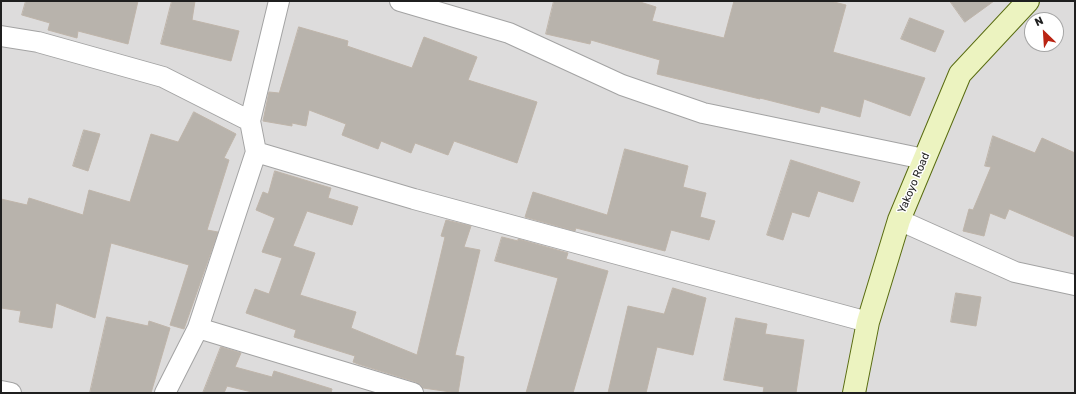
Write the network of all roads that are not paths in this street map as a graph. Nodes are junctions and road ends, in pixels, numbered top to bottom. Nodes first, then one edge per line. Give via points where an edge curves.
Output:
1 (279, 1) edge
2 (400, 1) edge
3 (1028, 1) edge
4 (1, 36) edge
5 (250, 121) junction
6 (256, 152) junction
7 (924, 159) junction
8 (899, 220) junction
9 (1075, 285) edge
10 (868, 322) junction
11 (198, 328) junction
12 (1, 391) edge
13 (11, 393) edge
14 (165, 393) edge
15 (412, 393) edge
16 (854, 393) edge

1 - 5 street
2 - 7 street via 509,33 622,85 703,113
3 - 7 main road, Yakoyo Road via 960,74
4 - 5 street via 38,42 163,77
5 - 6 street
6 - 10 street via 414,199
6 - 11 street
7 - 8 main road, Yakoyo Road
8 - 9 street via 1015,272
8 - 10 main road, Yakoyo Road
10 - 16 main road, Yakoyo Road
11 - 14 street
11 - 15 street
12 - 13 street

